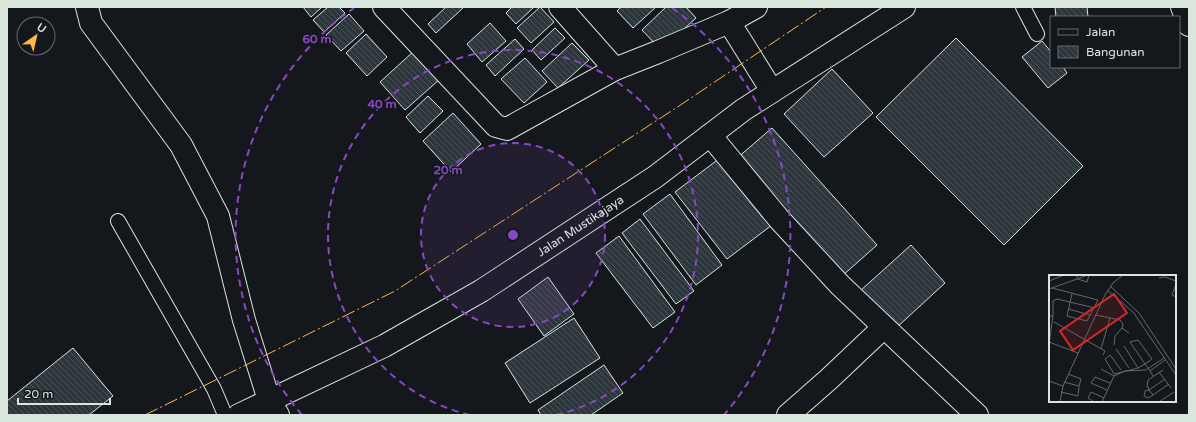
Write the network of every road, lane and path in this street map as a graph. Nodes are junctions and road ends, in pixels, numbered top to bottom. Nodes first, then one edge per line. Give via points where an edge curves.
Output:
1 (87, 7) edge
2 (384, 7) edge
3 (560, 7) edge
4 (756, 7) edge
5 (904, 7) edge
6 (1023, 7) edge
7 (1182, 7) edge
8 (729, 22) junction
9 (1189, 25) edge
10 (1037, 34) dead end
11 (615, 69) junction
12 (772, 91) junction
13 (710, 136) junction
14 (118, 221) dead end
15 (884, 327) junction
16 (274, 407) edge
17 (225, 415) edge
18 (239, 415) edge
19 (788, 415) edge
20 (977, 415) edge

1 - 16 street via 91,24 181,145 218,216 244,320
2 - 11 street via 501,129 507,129
3 - 11 street
4 - 8 street
5 - 12 street, Jalan Mustikajaya
6 - 10 lane
7 - 9 street
8 - 11 street
8 - 12 street
12 - 13 street, Jalan Mustikajaya
13 - 15 street via 778,219
13 - 16 street, Jalan Mustikajaya via 655,177 481,291
14 - 17 lane via 214,389
15 - 19 street
15 - 20 street
16 - 18 street, Jalan Mustikajaya

